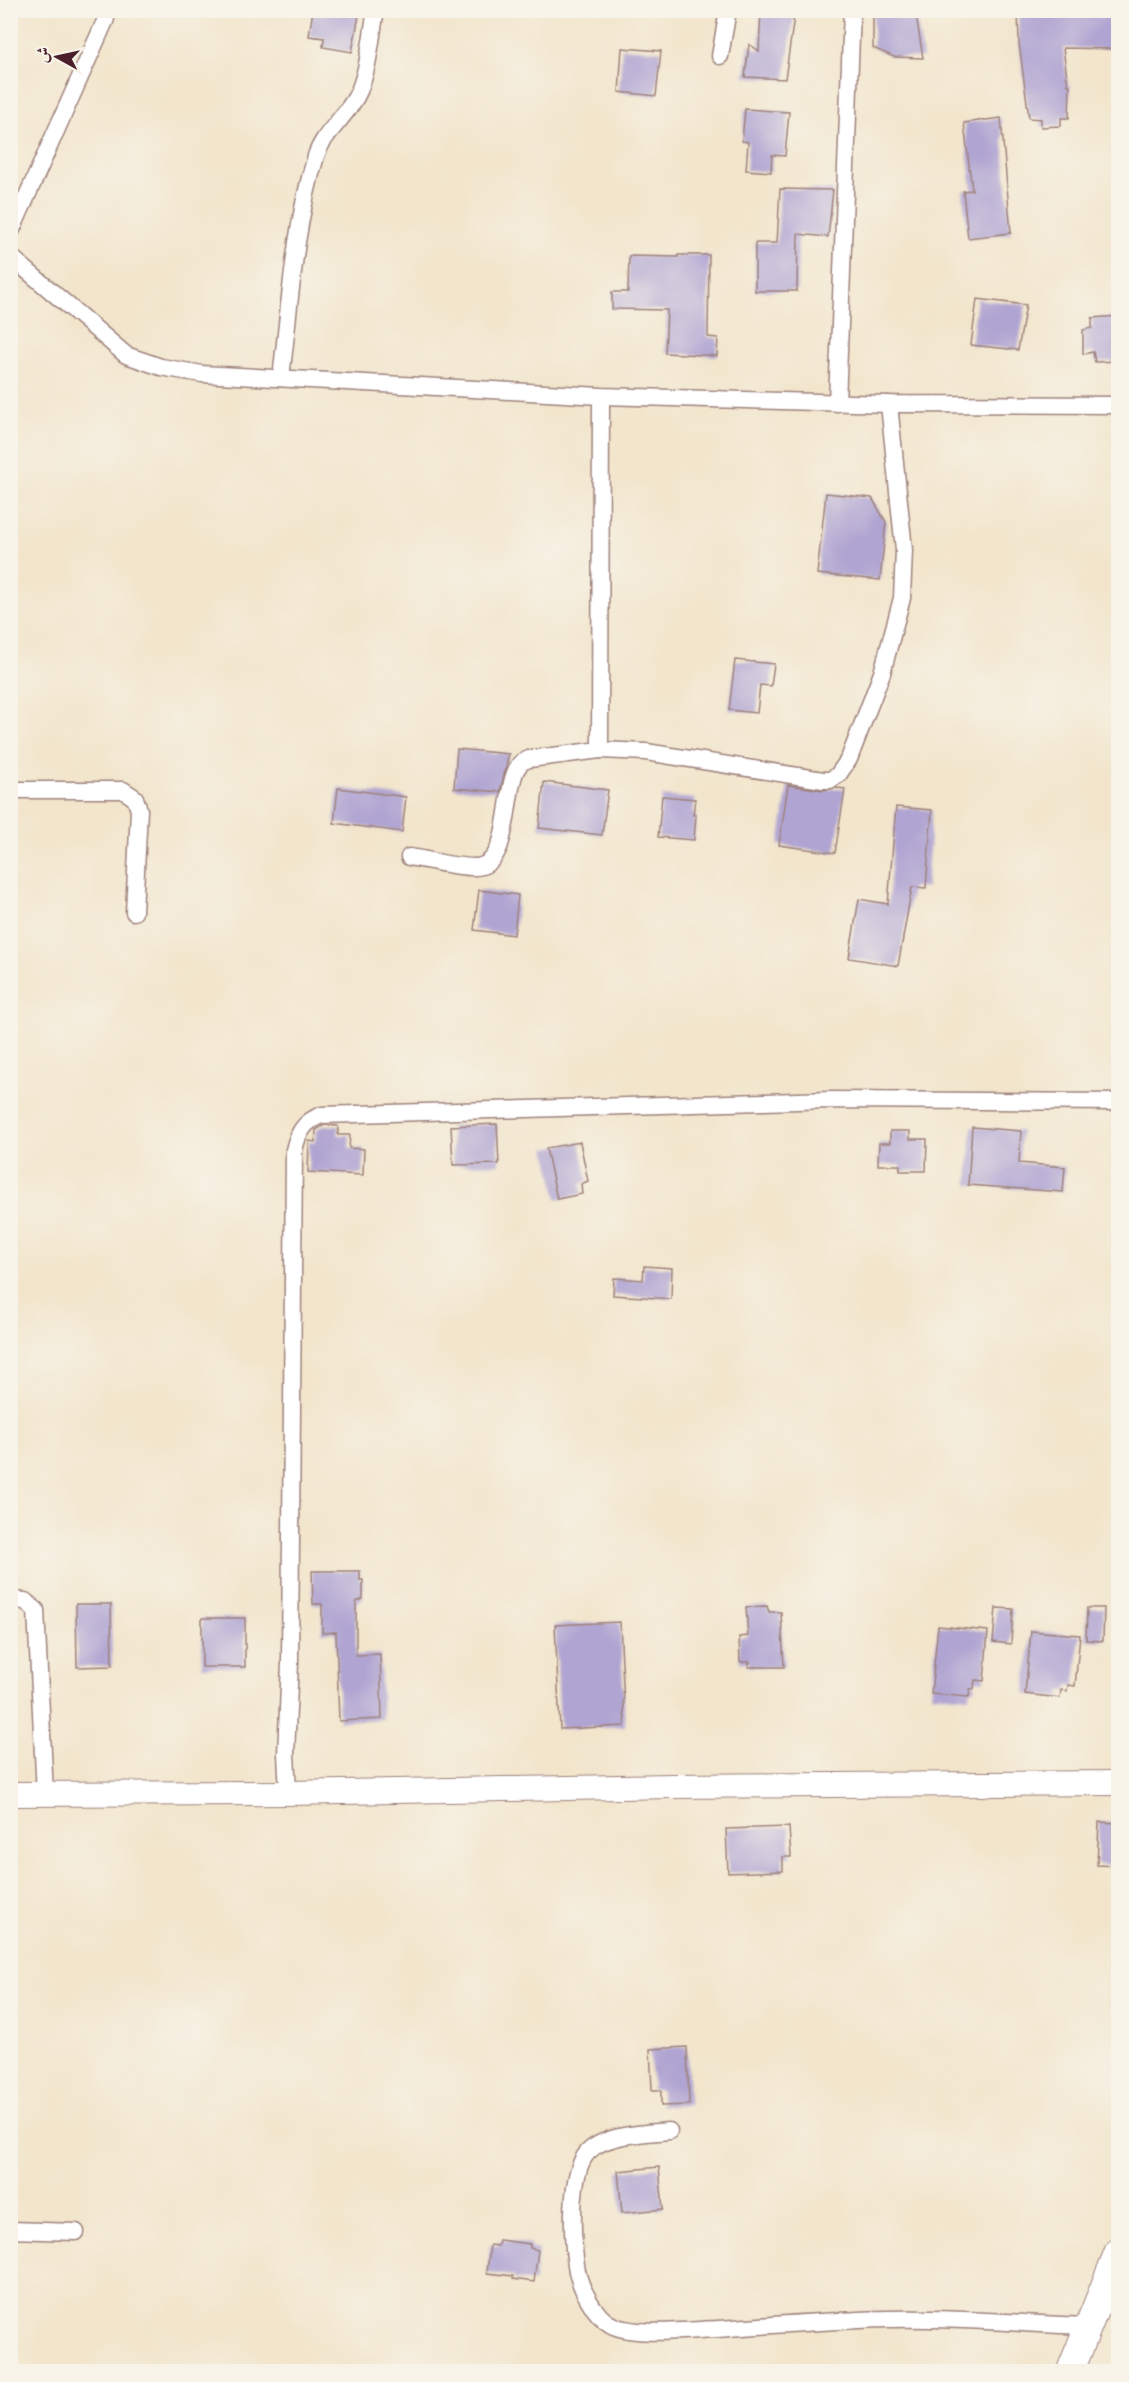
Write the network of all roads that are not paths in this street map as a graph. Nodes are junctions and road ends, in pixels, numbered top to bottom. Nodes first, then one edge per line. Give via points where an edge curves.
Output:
1 (376, 10) edge
2 (728, 10) edge
3 (852, 10) edge
4 (106, 19) dead end
5 (720, 56) dead end
6 (10, 234) edge
7 (10, 256) edge
8 (281, 378) junction
9 (601, 396) junction
10 (837, 403) junction
11 (889, 404) junction
12 (1119, 405) edge
13 (600, 750) junction
14 (10, 790) edge
15 (409, 856) dead end
16 (134, 912) dead end
17 (1119, 1102) edge
18 (10, 1600) edge
19 (1119, 1783) edge
20 (288, 1792) junction
21 (10, 1794) edge
22 (45, 1794) junction
23 (669, 2131) dead end
24 (10, 2230) edge
25 (76, 2232) dead end
26 (1116, 2265) edge
27 (1089, 2326) junction
28 (1070, 2372) edge

1 - 8 street via 359,91 317,153 300,221
2 - 5 street
3 - 10 street
4 - 6 street
7 - 8 street via 126,355 161,368
8 - 9 street
9 - 10 street
9 - 13 street
10 - 11 street
11 - 12 street
11 - 13 street via 904,550 902,598 882,673 849,759 838,775 822,780 646,753
13 - 15 street via 520,763 501,841 493,858 477,868
14 - 16 street via 123,790 135,798 139,810
17 - 20 street via 831,1100 322,1114 304,1125 294,1150
18 - 22 street via 25,1601 36,1610
19 - 20 street
20 - 22 street
21 - 22 street
23 - 27 street via 626,2135 600,2144 582,2160 575,2178 573,2243 577,2273 591,2304 609,2324 633,2330 673,2331 891,2319
24 - 25 street
26 - 27 main road
27 - 28 main road

